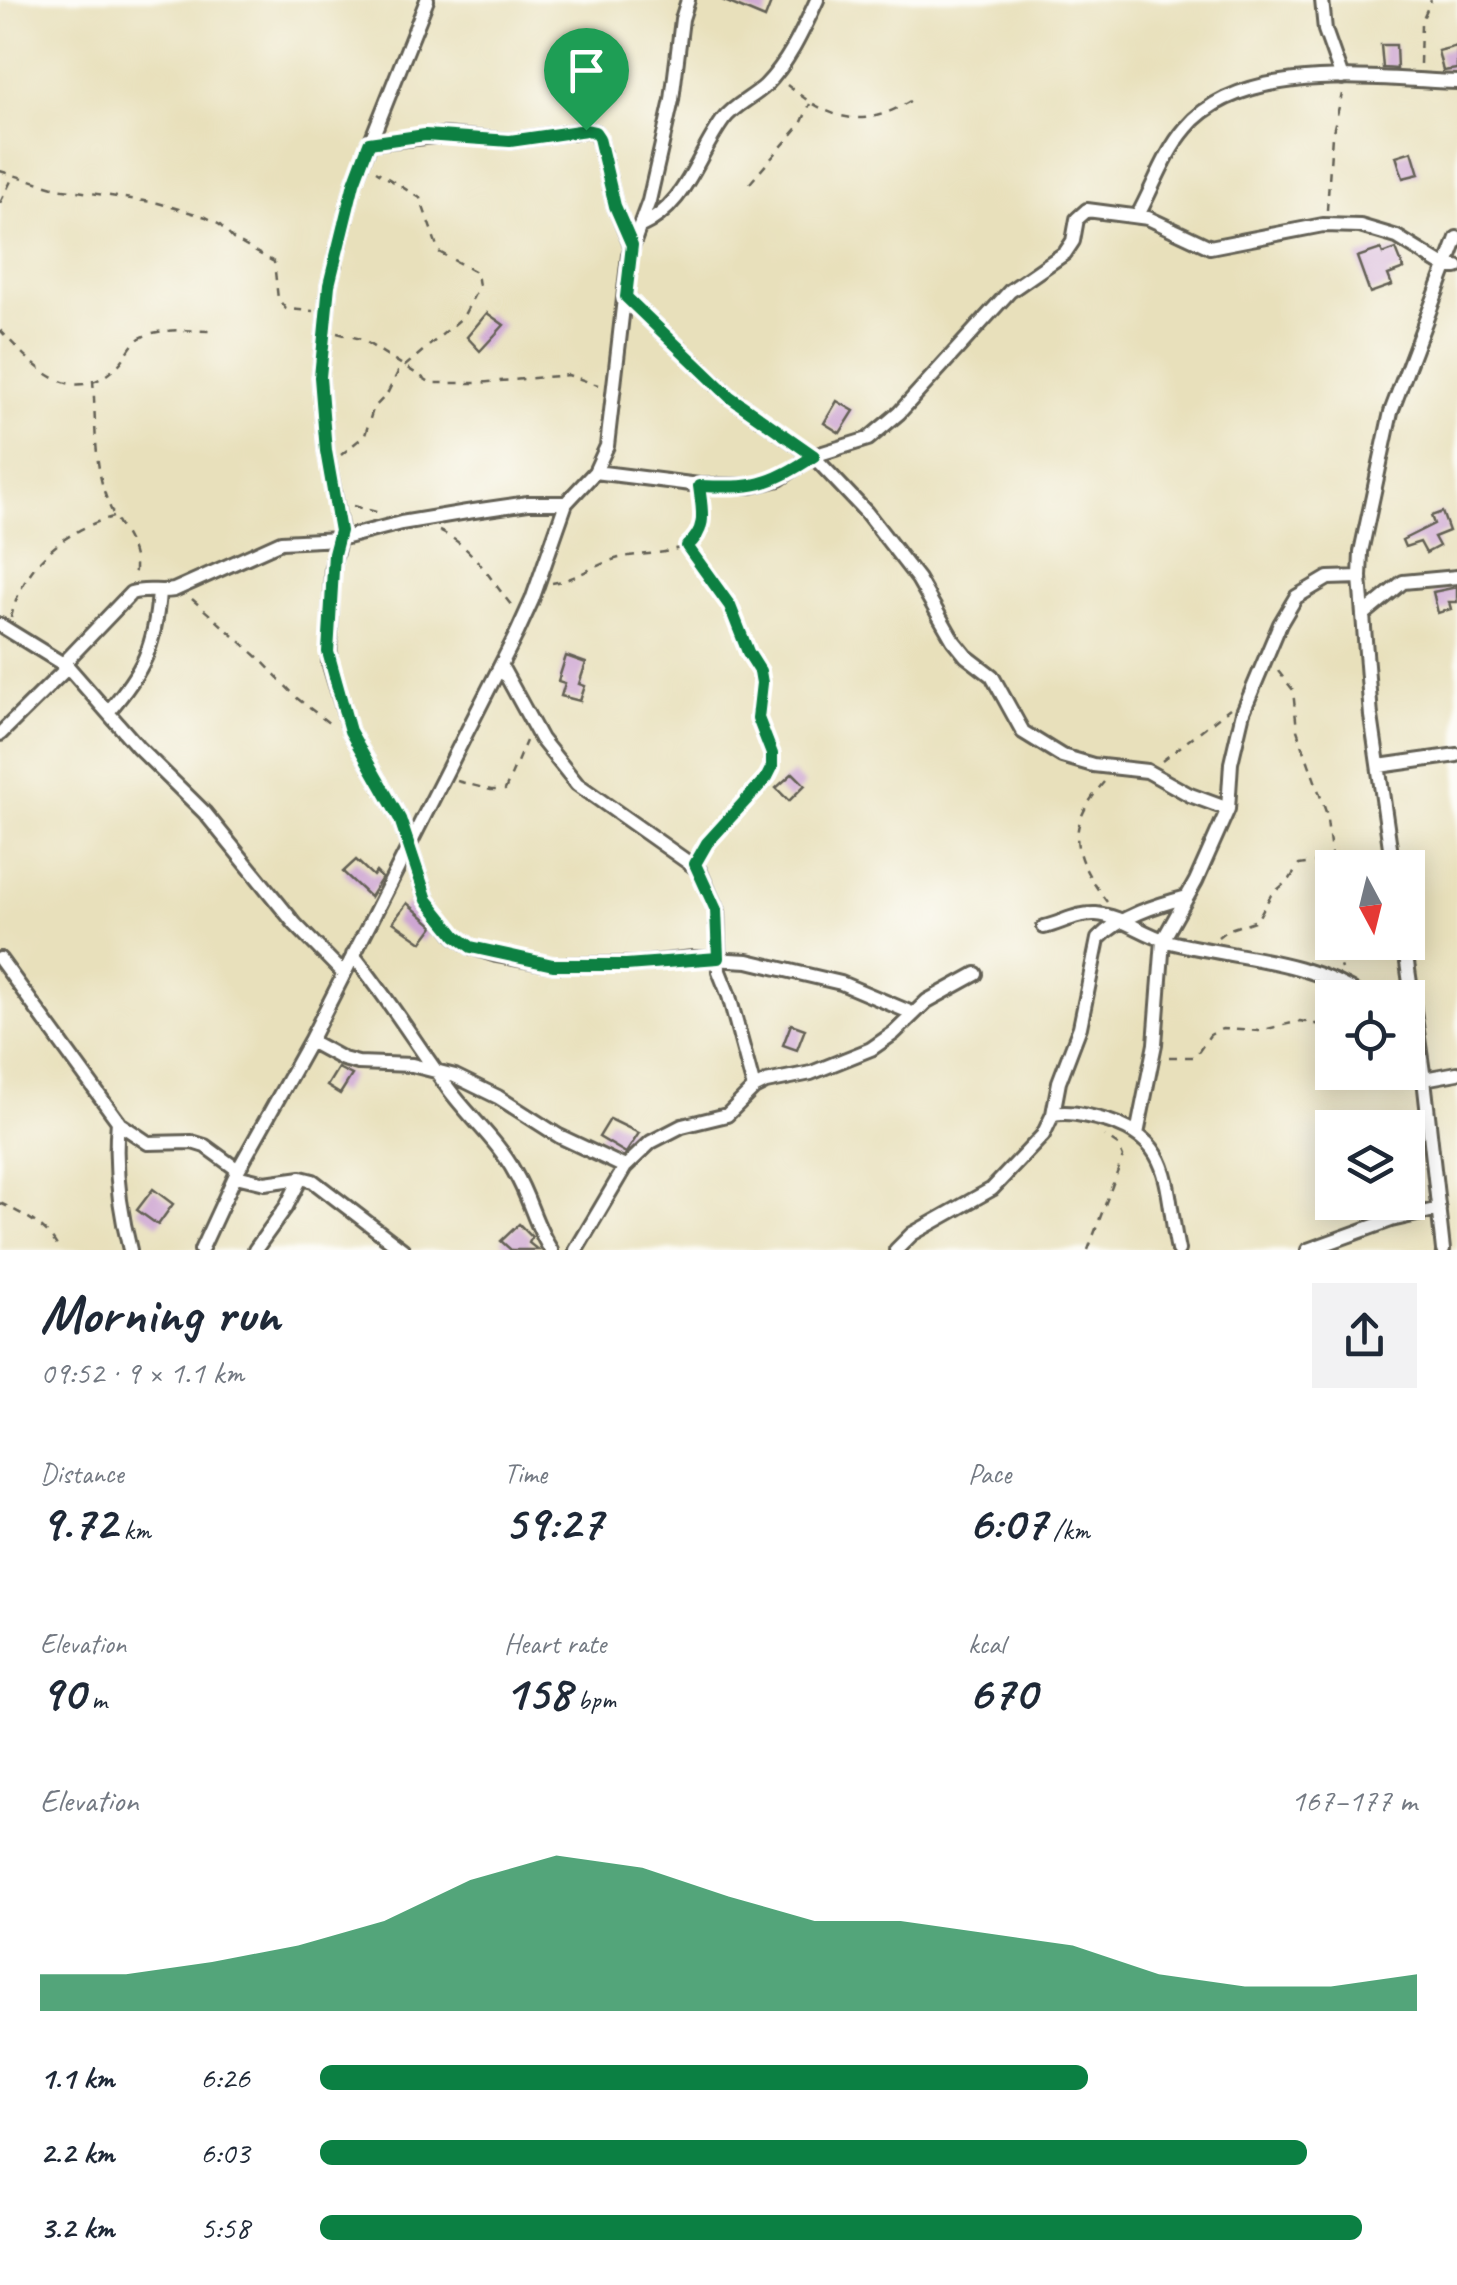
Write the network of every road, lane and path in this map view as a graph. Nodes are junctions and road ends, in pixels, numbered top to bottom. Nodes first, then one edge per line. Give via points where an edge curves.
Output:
1 (427, 0) edge
2 (688, 0) edge
3 (817, 0) edge
4 (1322, 0) edge
5 (1430, 0) edge
6 (776, 74) junction
7 (1342, 78) junction
8 (1420, 81) junction
9 (1457, 82) edge
10 (810, 102) junction
11 (910, 102) dead end
12 (369, 143) junction
13 (361, 165) junction
14 (0, 170) edge
15 (15, 174) junction
16 (750, 183) dead end
17 (0, 203) edge
18 (1138, 215) junction
19 (1323, 225) junction
20 (639, 227) junction
21 (1457, 238) edge
22 (632, 245) junction
23 (1451, 267) edge
24 (626, 297) junction
25 (324, 312) junction
26 (0, 330) edge
27 (209, 331) dead end
28 (322, 331) junction
29 (404, 365) junction
30 (93, 380) junction
31 (613, 392) junction
32 (814, 456) junction
33 (330, 471) junction
34 (595, 472) junction
35 (699, 486) junction
36 (566, 503) junction
37 (336, 504) junction
38 (114, 516) junction
39 (412, 521) junction
40 (435, 530) dead end
41 (338, 539) junction
42 (687, 546) junction
43 (1360, 577) junction
44 (1457, 577) edge
45 (538, 583) junction
46 (180, 588) junction
47 (159, 592) junction
48 (131, 593) junction
49 (1363, 615) junction
50 (522, 622) junction
51 (4, 628) edge
52 (1266, 658) junction
53 (66, 666) junction
54 (502, 666) junction
55 (1249, 698) junction
56 (108, 712) junction
57 (533, 726) junction
58 (0, 734) edge
59 (354, 740) junction
60 (1457, 755) edge
61 (1379, 766) junction
62 (1136, 769) junction
63 (443, 778) junction
64 (1228, 809) junction
65 (409, 844) junction
66 (1330, 850) edge
67 (1391, 850) edge
68 (1315, 861) edge
69 (695, 864) junction
70 (1187, 896) junction
71 (1122, 921) junction
72 (1044, 927) dead end
73 (1163, 940) junction
74 (1212, 952) junction
75 (353, 956) junction
76 (718, 958) junction
77 (0, 959) edge
78 (344, 974) junction
79 (976, 974) dead end
80 (1334, 980) edge
81 (912, 1013) junction
82 (1315, 1025) edge
83 (310, 1042) junction
84 (1153, 1056) junction
85 (437, 1069) junction
86 (1457, 1073) edge
87 (1425, 1079) edge
88 (754, 1088) junction
89 (1425, 1088) edge
90 (1053, 1114) junction
91 (1088, 1116) junction
92 (118, 1122) junction
93 (1137, 1134) junction
94 (625, 1167) junction
95 (237, 1173) junction
96 (302, 1178) junction
97 (0, 1203) edge
98 (1439, 1209) junction
99 (59, 1250) edge
100 (130, 1250) edge
101 (201, 1250) edge
102 (254, 1250) edge
103 (403, 1250) edge
104 (551, 1250) edge
105 (576, 1250) edge
106 (896, 1250) edge
107 (1088, 1250) edge
108 (1178, 1250) edge
109 (1308, 1250) edge
110 (1443, 1250) edge

1 - 12 street
2 - 20 street via 672,100
3 - 6 street
4 - 7 street
5 - 8 path via 1419,42
6 - 10 path
6 - 20 street via 725,117 673,204
7 - 8 street
7 - 18 street via 1264,82 1205,111 1185,128
7 - 19 path
8 - 9 street
10 - 11 path via 850,119
10 - 16 path via 808,116
12 - 13 street
12 - 22 street via 425,135 510,141 595,132
13 - 25 street
13 - 29 path via 420,198 439,252 480,280 463,316
14 - 15 path
15 - 17 path
15 - 25 path via 206,217 274,262 278,299 286,309
18 - 19 street via 1210,247
18 - 32 street via 1084,211 1065,253 1010,290 886,426 858,444
19 - 23 street via 1378,229
20 - 22 street
21 - 23 street
22 - 24 street
23 - 43 street via 1391,412
24 - 31 street
24 - 32 street via 730,397
25 - 28 street
26 - 30 path via 39,372 60,382
27 - 30 path via 141,337 113,371
28 - 29 path via 361,339
28 - 33 street
29 - 31 path via 431,383 568,375
29 - 33 path via 373,408 365,435
30 - 38 path via 101,478
31 - 34 street via 607,446
32 - 35 street via 764,484
32 - 62 street via 898,550 953,640 998,684 1022,732 1062,756
33 - 37 street
34 - 35 street
34 - 36 street
35 - 42 path via 702,525
36 - 39 street
36 - 45 street
37 - 39 path
37 - 41 street
38 - 48 path via 135,556
38 - 51 path via 83,526 40,559
39 - 41 street
40 - 50 path via 472,552
41 - 46 street via 281,542
41 - 59 street via 328,652
42 - 45 path
42 - 69 path via 730,606 760,671 758,718 772,754 772,767
43 - 49 street
43 - 52 street via 1328,578 1296,597
44 - 49 street via 1403,582
45 - 50 street
46 - 47 street
46 - 59 path via 298,700
47 - 48 street
47 - 56 street via 148,655
48 - 53 street
49 - 61 street
50 - 54 street
51 - 53 street
52 - 55 street
52 - 66 path via 1293,690 1296,730 1322,798
53 - 56 street
53 - 58 street
54 - 57 street
54 - 63 street
55 - 62 path via 1164,759
55 - 64 street via 1231,763
56 - 78 street
57 - 63 path via 505,790
57 - 69 street via 592,797
59 - 65 street
60 - 61 street
61 - 67 street
62 - 64 street
62 - 71 path via 1102,784 1076,830 1084,869
63 - 65 street
64 - 70 street
65 - 75 street
65 - 76 street via 427,900 471,947 553,965
68 - 74 path via 1299,865 1257,920 1220,935
69 - 76 street via 716,910
70 - 71 street
70 - 73 street
71 - 72 street via 1080,914
71 - 73 street
71 - 90 street via 1096,944
73 - 74 street
73 - 84 street
74 - 80 street via 1300,966
75 - 78 street
75 - 85 street
76 - 81 street via 841,983
76 - 88 street
77 - 92 street
78 - 83 street
79 - 81 street
81 - 88 street via 871,1049
82 - 84 path via 1222,1030 1193,1058
83 - 85 street via 358,1064
83 - 95 street
84 - 93 street
85 - 94 street
85 - 104 street via 517,1175
86 - 87 street
88 - 94 street via 727,1115 666,1132
89 - 98 street
90 - 91 street
90 - 106 street via 1003,1180
91 - 93 street
91 - 107 path via 1123,1157
92 - 95 street via 148,1143 205,1146
92 - 100 street via 119,1199
93 - 108 street via 1160,1157
94 - 105 street
95 - 96 street via 265,1183
95 - 101 street
96 - 102 street
96 - 103 street via 323,1185
97 - 99 path via 50,1234
98 - 109 street
98 - 110 street

